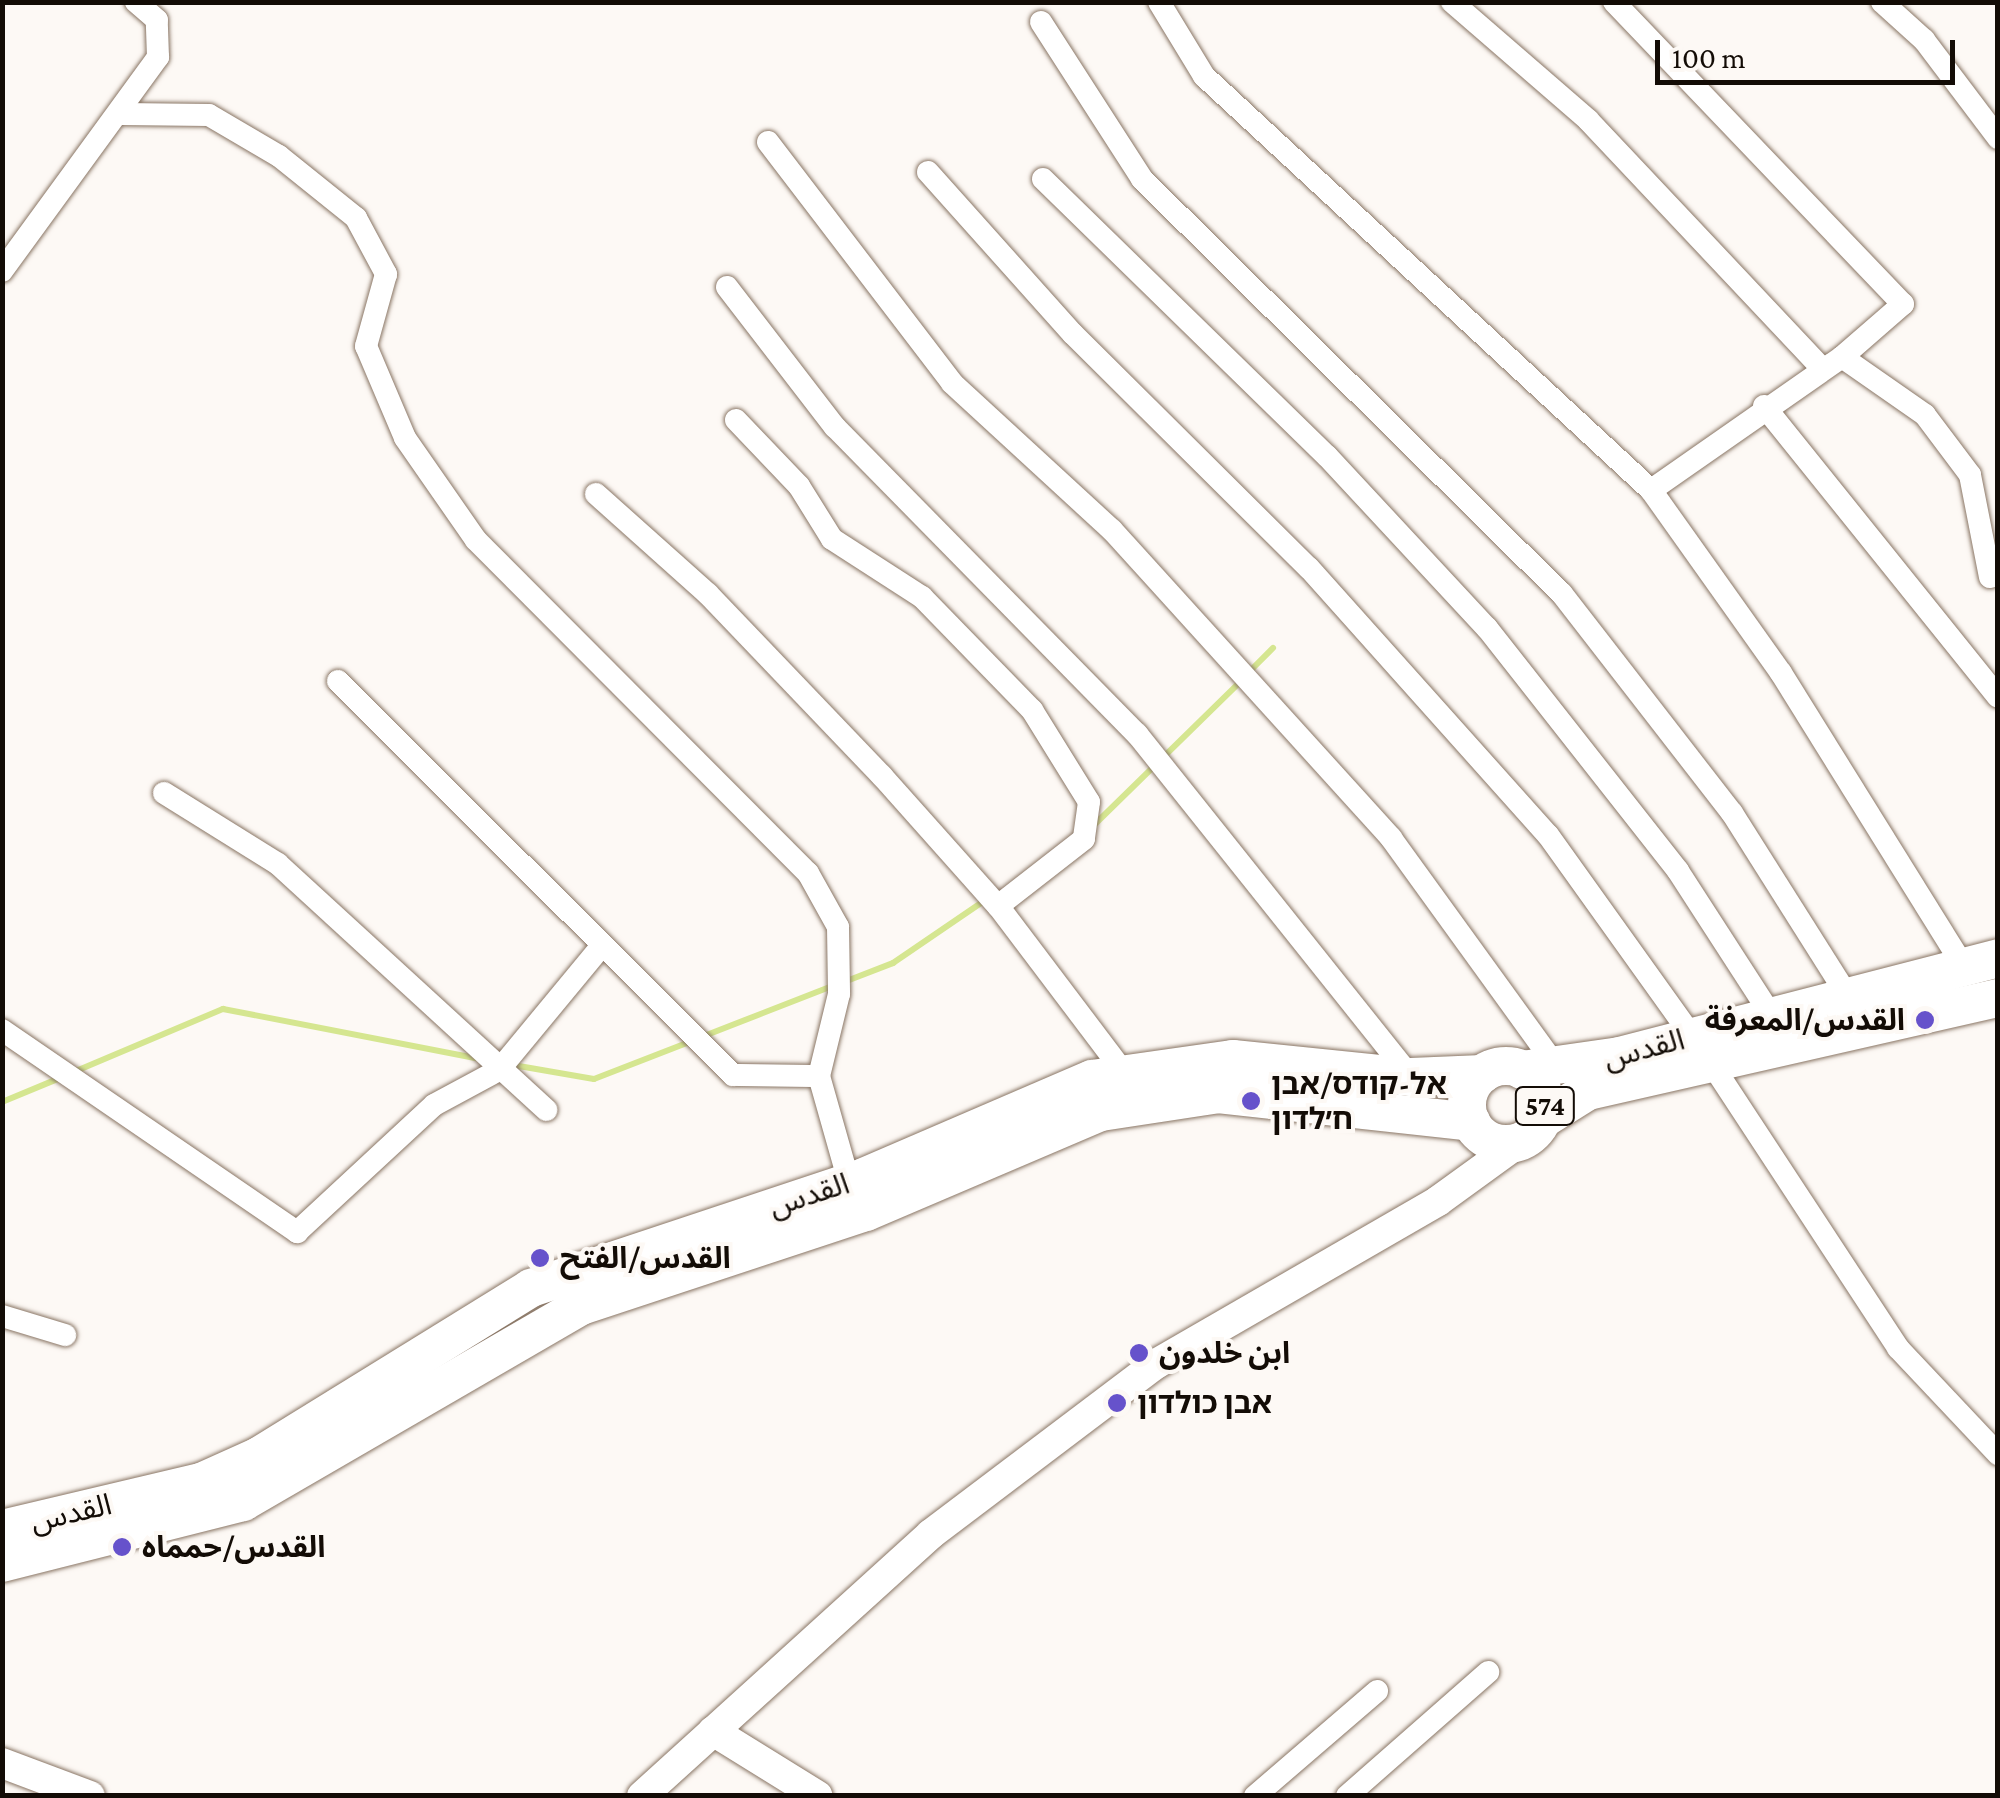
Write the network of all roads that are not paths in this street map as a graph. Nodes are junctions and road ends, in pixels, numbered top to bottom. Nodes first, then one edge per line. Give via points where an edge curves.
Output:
1 (136, 2) edge
2 (1159, 2) edge
3 (1452, 2) edge
4 (1614, 2) edge
5 (1882, 2) edge
6 (1042, 22) dead end
7 (122, 114) junction
8 (1998, 138) edge
9 (768, 142) dead end
10 (928, 172) dead end
11 (1043, 179) dead end
12 (2, 270) edge
13 (727, 287) dead end
14 (1833, 363) junction
15 (1764, 406) junction
16 (736, 420) dead end
17 (1651, 490) junction
18 (596, 494) dead end
19 (1990, 577) dead end
20 (338, 681) dead end
21 (1998, 697) edge
22 (164, 793) dead end
23 (998, 906) junction
24 (600, 948) junction
25 (1980, 962) edge
26 (1846, 992) junction
27 (1998, 998) edge
28 (1770, 1013) junction
29 (2, 1030) edge
30 (1701, 1049) junction
31 (500, 1070) junction
32 (1540, 1070) junction
33 (1123, 1071) junction
34 (1483, 1074) junction
35 (819, 1076) junction
36 (1411, 1076) junction
37 (546, 1110) dead end
38 (1473, 1125) junction
39 (1530, 1130) junction
40 (849, 1182) junction
41 (1454, 1190) junction
42 (2, 1316) edge
43 (65, 1335) dead end
44 (1998, 1454) edge
45 (2, 1530) edge
46 (2, 1562) edge
47 (1488, 1672) dead end
48 (1377, 1691) dead end
49 (712, 1731) junction
50 (2, 1763) edge
51 (90, 1796) edge
52 (642, 1796) edge
53 (818, 1796) edge
54 (1255, 1796) edge
55 (1347, 1796) edge

1 - 7 street via 157,20 158,57
2 - 17 street via 1204,76
3 - 14 street via 1588,120
4 - 14 street via 1902,304
5 - 8 street via 1924,40
6 - 26 street via 1142,179 1562,594 1732,812
7 - 12 street
7 - 35 street via 209,115 279,156 356,218 386,274 366,346 404,438 476,540 756,816 826,901 838,926 839,994
9 - 32 street via 952,383 1112,530 1391,838
10 - 30 street via 1073,334 1309,568 1548,835
11 - 28 street via 1327,456 1487,628 1678,870
13 - 36 street via 835,427 1137,734
14 - 15 street
14 - 19 street via 1925,415 1970,474
15 - 17 street
15 - 21 street
16 - 23 street via 799,486 832,540 922,597 1032,710 1089,802 1084,839
17 - 25 street
18 - 23 street via 708,594
20 - 24 street
22 - 31 street via 278,864
23 - 33 street
24 - 31 street
24 - 35 street via 733,1075
25 - 26 main road, القدس / 574
26 - 28 main road, القدس / 574
27 - 30 main road, القدس / 574
28 - 30 main road, القدس / 574
29 - 31 street via 298,1232 434,1104
30 - 32 main road, القدس / 574
30 - 39 main road, القدس / 574 via 1588,1091
30 - 44 street via 1898,1348
31 - 37 street
32 - 34 main road, 574
32 - 39 main road, 574 via 1543,1092
33 - 36 main road, القدس / 574 via 1233,1059
33 - 40 main road, القدس / 574 via 1063,1088
34 - 36 main road, القدس / 574
34 - 38 main road, 574 via 1469,1092
35 - 40 street
38 - 39 main road, 574 via 1494,1142
38 - 41 street via 1474,1156
38 - 46 main road, القدس / 574 via 1218,1094 1101,1112 880,1208 582,1306 243,1502
39 - 41 street
40 - 45 main road, القدس / 574 via 531,1288 259,1456 201,1482
41 - 49 street via 1156,1364 930,1534
42 - 43 street
47 - 55 street
48 - 54 street
49 - 52 street
49 - 53 street
50 - 51 street

